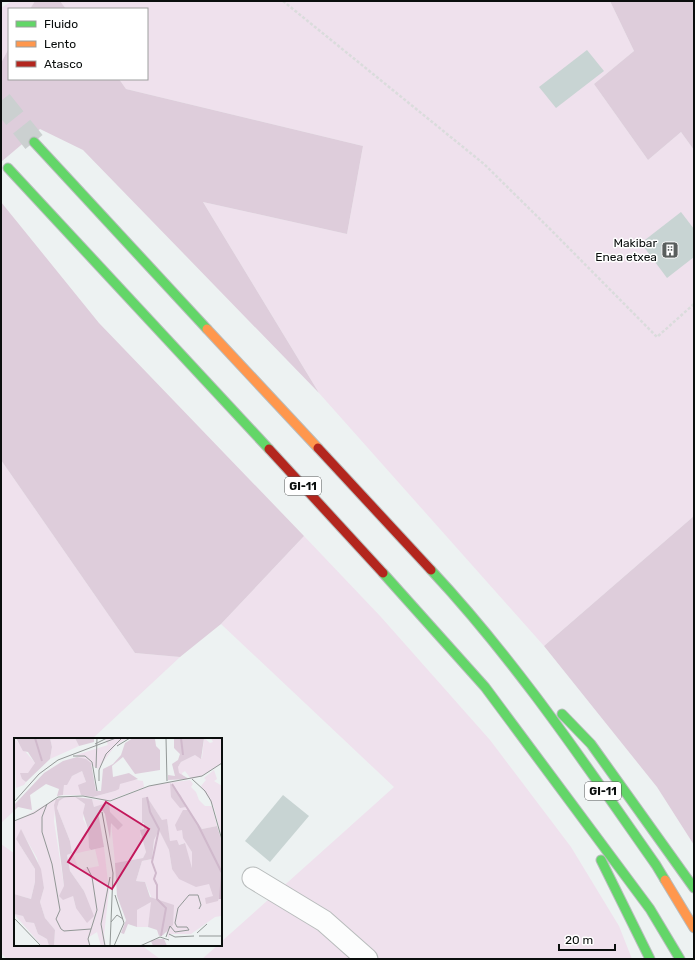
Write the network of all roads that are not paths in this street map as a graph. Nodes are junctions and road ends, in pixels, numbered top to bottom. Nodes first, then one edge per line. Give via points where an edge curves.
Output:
1 (34, 142) tunnel mouth
2 (8, 168) dead end
3 (507, 658) junction
4 (581, 817) junction
5 (253, 878) dead end
6 (694, 888) edge
7 (694, 928) edge
8 (367, 959) edge
9 (650, 959) edge
10 (680, 959) edge

1 - 3 highway, GI-11 via 463,604
2 - 4 highway, GI-11 via 346,532 480,681
3 - 6 highway via 591,744
3 - 7 highway, GI-11 via 656,865
4 - 9 highway
4 - 10 highway, GI-11 via 650,909
5 - 8 street via 324,921

